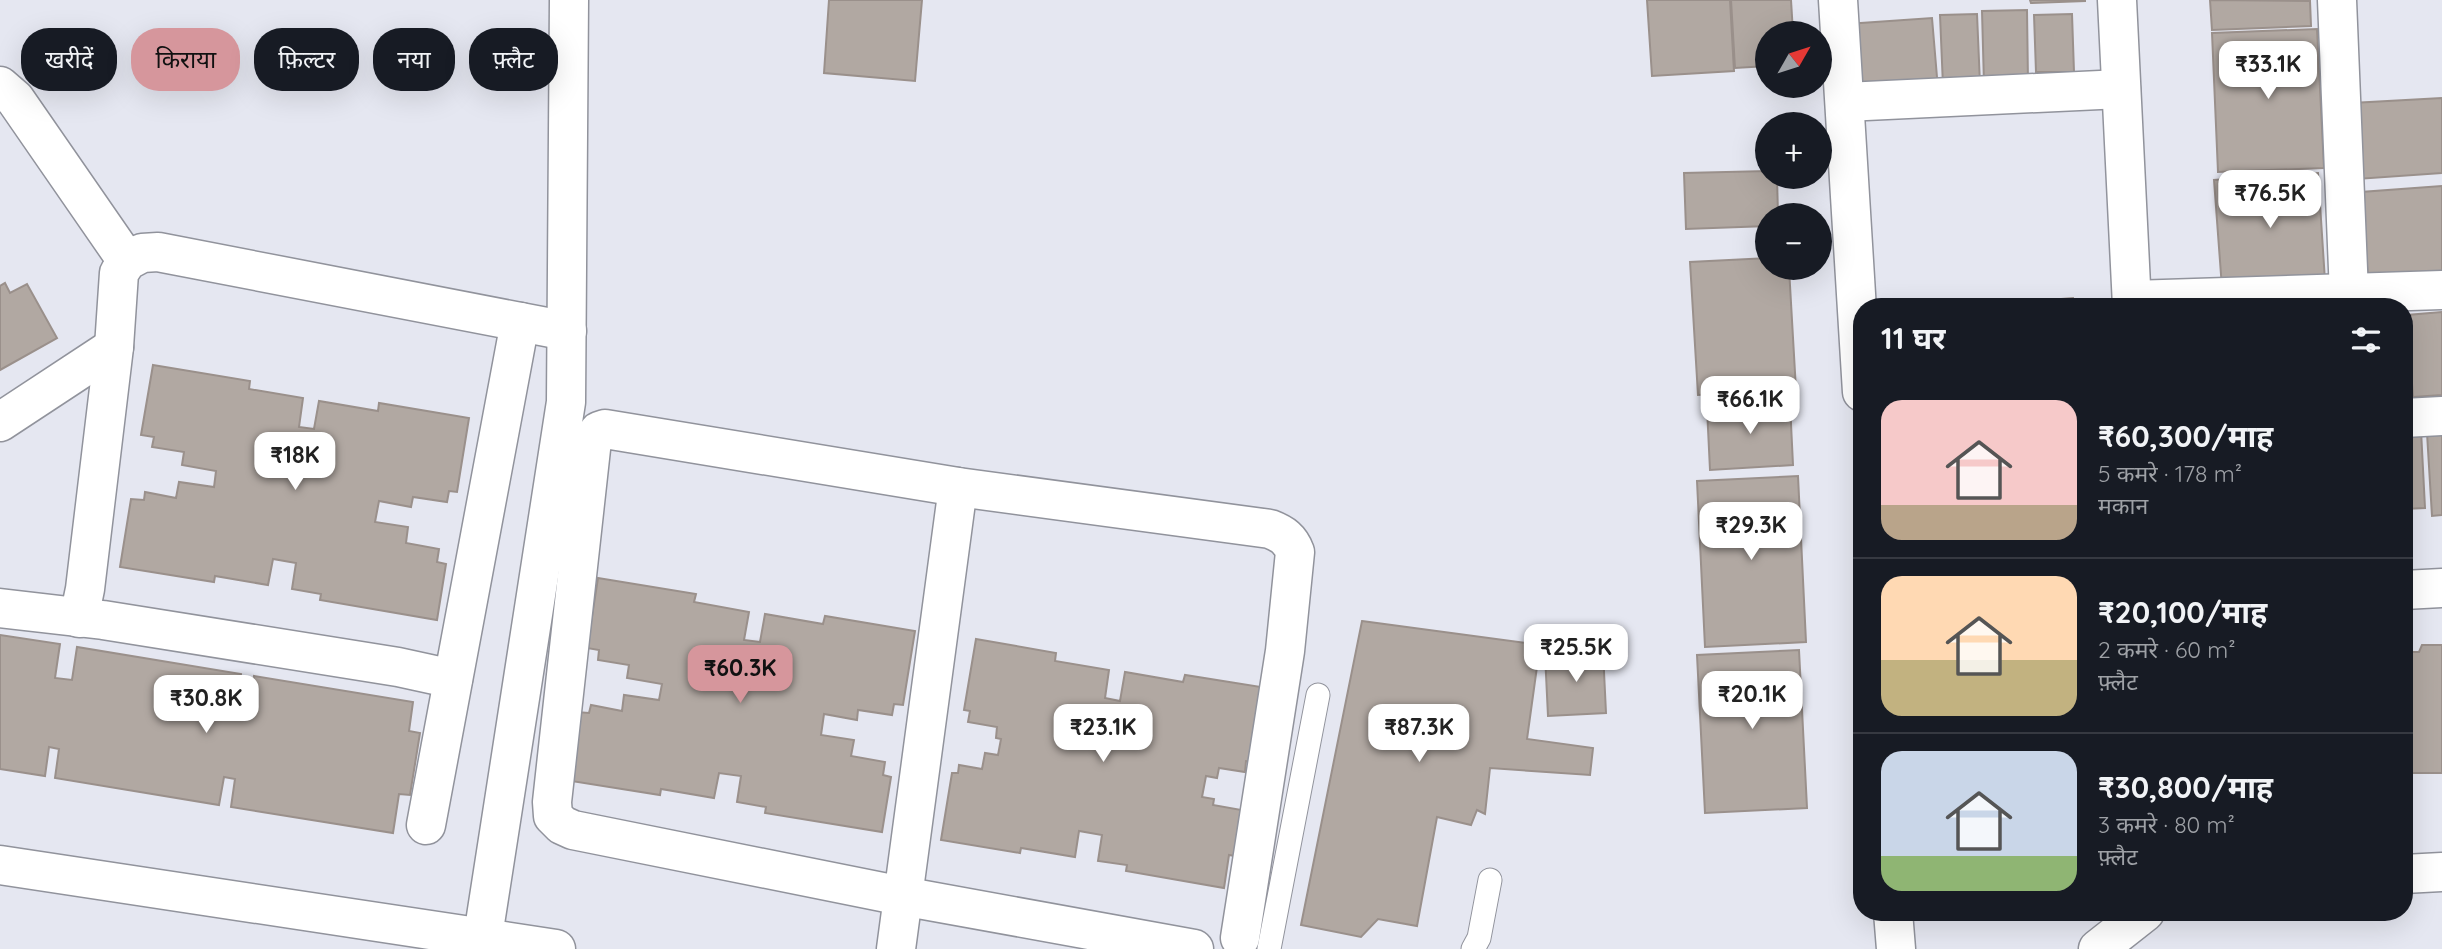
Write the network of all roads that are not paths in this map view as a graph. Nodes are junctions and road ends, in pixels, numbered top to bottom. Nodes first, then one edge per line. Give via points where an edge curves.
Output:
1 (569, 0) edge
2 (1838, 0) edge
3 (2117, 0) edge
4 (2337, 0) edge
5 (0, 86) edge
6 (2121, 89) junction
7 (1844, 102) junction
8 (127, 261) junction
9 (2442, 289) edge
10 (2348, 293) junction
11 (1856, 298) edge
12 (2132, 298) edge
13 (2240, 298) edge
14 (520, 322) junction
15 (568, 331) junction
16 (114, 347) junction
17 (2442, 416) edge
18 (2413, 418) edge
19 (0, 422) edge
20 (958, 487) junction
21 (2442, 588) edge
22 (2413, 590) edge
23 (0, 608) edge
24 (79, 618) junction
25 (453, 679) junction
26 (1318, 695) dead end
27 (426, 825) dead end
28 (0, 865) edge
29 (2442, 872) edge
30 (2413, 874) edge
31 (1490, 880) dead end
32 (902, 896) junction
33 (1894, 921) edge
34 (2134, 921) edge
35 (482, 943) edge
36 (1247, 945) edge
37 (556, 949) edge
38 (896, 949) edge
39 (1194, 949) edge
40 (1473, 949) edge
41 (1896, 949) edge
42 (2098, 949) edge

1 - 15 street
2 - 7 street
3 - 6 street
4 - 10 street
5 - 8 street via 15,99
6 - 7 street
6 - 12 street
7 - 11 street
8 - 14 street via 142,253 158,252
8 - 16 street via 119,273
9 - 10 street
10 - 13 street
14 - 15 street
14 - 25 street
15 - 35 street via 566,402
16 - 19 street
16 - 24 street
17 - 18 street
20 - 32 street
20 - 32 street via 605,429 592,440 553,816 573,830
20 - 36 street via 1270,529 1291,542 1295,552 1285,651
21 - 22 street
23 - 24 street
24 - 25 street
25 - 27 street
26 - 36 lane
28 - 35 street
29 - 30 street
31 - 40 lane
32 - 38 street
32 - 39 street
33 - 41 street
34 - 42 street
35 - 37 street

